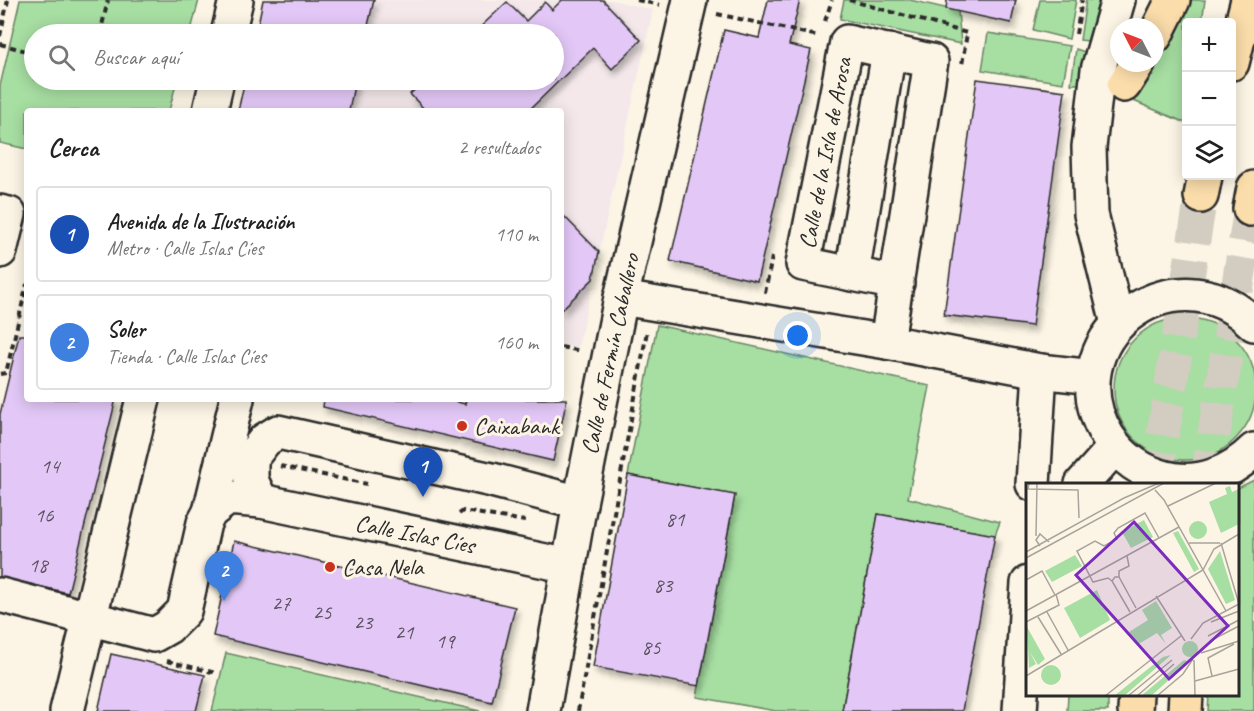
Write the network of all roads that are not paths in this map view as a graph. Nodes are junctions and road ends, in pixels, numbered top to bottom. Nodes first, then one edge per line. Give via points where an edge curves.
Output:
1 (236, 0) edge
2 (1118, 0) edge
3 (1173, 0) edge
4 (1225, 0) edge
5 (1248, 0) edge
6 (691, 7) edge
7 (1164, 18) edge
8 (1224, 18) edge
9 (230, 24) edge
10 (1236, 47) edge
11 (889, 51) junction
12 (1131, 74) edge
13 (215, 90) edge
14 (211, 108) edge
15 (0, 212) edge
16 (1091, 214) junction
17 (0, 251) edge
18 (852, 274) junction
19 (897, 283) junction
20 (636, 301) junction
21 (1118, 324) junction
22 (1254, 324) edge
23 (887, 342) junction
24 (1040, 371) junction
25 (1093, 377) junction
26 (143, 402) edge
27 (237, 402) edge
28 (240, 402) edge
29 (278, 432) junction
30 (1115, 447) junction
31 (1254, 450) edge
32 (1033, 483) edge
33 (1083, 483) edge
34 (261, 501) junction
35 (580, 503) junction
36 (210, 512) junction
37 (569, 567) junction
38 (0, 595) edge
39 (1026, 615) edge
40 (90, 619) junction
41 (1186, 696) edge
42 (67, 711) edge
43 (543, 711) edge
44 (1020, 711) edge
45 (1185, 711) edge

1 - 9 street
2 - 16 street via 1098,70 1089,147
3 - 7 highway
4 - 8 highway
5 - 10 highway
6 - 20 street, Calle de Fermín Caballero
11 - 18 street
11 - 18 street, Calle de la Isla de Arosa via 847,42 803,264
11 - 19 street, Calle de la Isla de Arosa via 931,61
12 - 16 street via 1116,102
13 - 14 street
15 - 17 street via 9,214
16 - 21 street
18 - 19 street, Calle de la Isla de Arosa
19 - 23 street, Calle de la Isla de Arosa
20 - 23 street
20 - 35 street, Calle de Fermín Caballero
21 - 22 street via 1138,307 1163,297 1190,293 1216,298
21 - 25 street via 1106,340
23 - 24 street
24 - 25 street
24 - 32 street
25 - 30 street via 1094,402 1101,426
26 - 40 street
27 - 36 street
28 - 29 street via 253,418
29 - 34 street via 265,440 251,458 251,480
29 - 35 street
30 - 31 street via 1140,468 1170,479 1186,480 1218,474
30 - 33 street
34 - 36 street, Calle Islas Cíes via 228,498
34 - 37 street, Calle Islas Cíes
35 - 37 street, Calle de Fermín Caballero
36 - 40 street via 204,523 184,611 168,627 154,635
37 - 43 street, Calle de Fermín Caballero
38 - 40 street
39 - 44 street
40 - 42 street
41 - 45 highway

